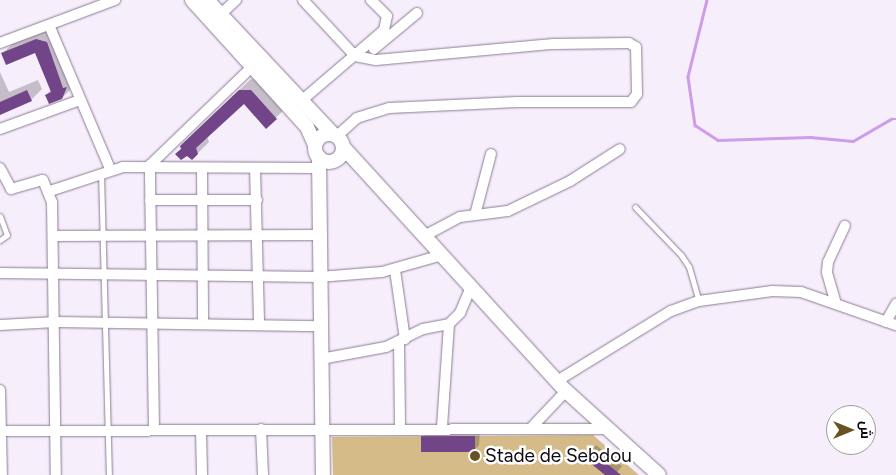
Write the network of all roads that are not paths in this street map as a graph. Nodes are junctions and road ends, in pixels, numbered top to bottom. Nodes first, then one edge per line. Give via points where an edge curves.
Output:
1 (115, 0) edge
2 (192, 0) edge
3 (207, 0) edge
4 (236, 0) edge
5 (303, 0) edge
6 (371, 0) edge
7 (94, 4) edge
8 (417, 13) dead end
9 (221, 14) junction
10 (49, 25) junction
11 (0, 44) edge
12 (359, 57) junction
13 (252, 67) junction
14 (80, 100) junction
15 (300, 102) junction
16 (0, 130) edge
17 (337, 148) junction
18 (620, 148) dead end
19 (491, 154) dead end
20 (317, 157) junction
21 (150, 166) junction
22 (0, 168) edge
23 (202, 168) junction
24 (255, 168) junction
25 (105, 171) junction
26 (318, 185) junction
27 (50, 191) junction
28 (202, 199) junction
29 (150, 200) junction
30 (256, 200) junction
31 (636, 207) dead end
32 (475, 215) junction
33 (0, 216) edge
34 (845, 226) dead end
35 (319, 235) junction
36 (426, 235) junction
37 (53, 236) junction
38 (258, 236) junction
39 (104, 237) junction
40 (152, 237) junction
41 (203, 237) junction
42 (0, 240) edge
43 (442, 255) junction
44 (395, 270) junction
45 (0, 273) edge
46 (55, 274) junction
47 (105, 275) junction
48 (152, 276) junction
49 (204, 276) junction
50 (259, 277) junction
51 (319, 278) junction
52 (471, 287) junction
53 (699, 301) junction
54 (836, 304) junction
55 (896, 304) edge
56 (56, 322) junction
57 (106, 323) junction
58 (891, 323) edge
59 (0, 324) edge
60 (152, 324) junction
61 (203, 324) junction
62 (449, 324) junction
63 (259, 325) junction
64 (320, 326) junction
65 (402, 341) junction
66 (321, 359) junction
67 (561, 386) junction
68 (0, 390) edge
69 (400, 427) junction
70 (442, 427) junction
71 (532, 427) junction
72 (323, 428) junction
73 (56, 429) junction
74 (108, 429) junction
75 (261, 429) junction
76 (606, 429) junction
77 (1, 430) edge
78 (154, 430) junction
79 (201, 430) junction
80 (2, 475) edge
81 (56, 475) edge
82 (109, 475) edge
83 (202, 475) edge
84 (262, 475) edge
85 (323, 475) edge
86 (659, 475) edge

1 - 7 street
2 - 13 main road
3 - 9 main road
4 - 9 street
5 - 12 street
6 - 12 street via 387,16 388,23
7 - 10 street
8 - 12 street
9 - 15 main road
10 - 11 street
10 - 14 street
12 - 15 street
12 - 17 street via 403,59 552,44 632,43 636,47 637,94 633,101 626,102 517,102 389,108 357,118
13 - 20 main road via 307,127
13 - 21 street
14 - 16 street
14 - 25 street
15 - 17 main road
17 - 20 main road
17 - 20 main road via 320,137
17 - 26 main road
17 - 36 main road via 357,161
18 - 32 street via 576,177 508,211
19 - 32 street
20 - 24 street
20 - 26 main road
21 - 23 street
21 - 25 street
21 - 29 street
22 - 27 street via 11,189 41,180 46,182
23 - 24 street
23 - 28 street
24 - 30 street
25 - 27 street
25 - 39 lane
26 - 35 main road
27 - 37 street
28 - 29 street
28 - 30 street
28 - 41 street
29 - 40 street
30 - 38 street
31 - 53 lane via 681,255 689,267
32 - 36 street via 449,221
33 - 42 lane via 7,235
34 - 54 street via 828,262 827,272
35 - 38 street
35 - 51 main road
36 - 43 main road
37 - 39 street
37 - 46 street
38 - 41 street
38 - 50 street
39 - 40 street
39 - 47 lane
40 - 41 street
40 - 48 street
41 - 49 street
43 - 44 street
43 - 52 main road
44 - 51 street
44 - 65 street
45 - 46 street
46 - 47 street
46 - 56 street
47 - 48 street
47 - 57 lane
48 - 49 street
48 - 60 street
49 - 50 street
49 - 61 street
50 - 51 street
50 - 63 street
51 - 64 main road
52 - 62 street via 460,313
52 - 67 main road
53 - 54 street via 772,291 801,292
53 - 67 street via 649,324
54 - 58 street
55 - 58 street
56 - 57 street
56 - 59 street
56 - 73 street
57 - 60 street
57 - 74 lane
60 - 61 street
60 - 78 street
61 - 63 street
62 - 65 street via 423,329
62 - 70 street
63 - 64 street
64 - 66 main road
65 - 66 street
65 - 69 street
66 - 72 main road
67 - 71 street
67 - 76 main road
68 - 77 street
69 - 70 street
69 - 72 street
70 - 71 street
71 - 76 street
72 - 75 street
72 - 85 main road
73 - 74 street
73 - 77 street
73 - 81 street
74 - 78 street
74 - 82 lane
75 - 79 street
75 - 84 street
76 - 86 main road
77 - 80 street
78 - 79 street
79 - 83 street

